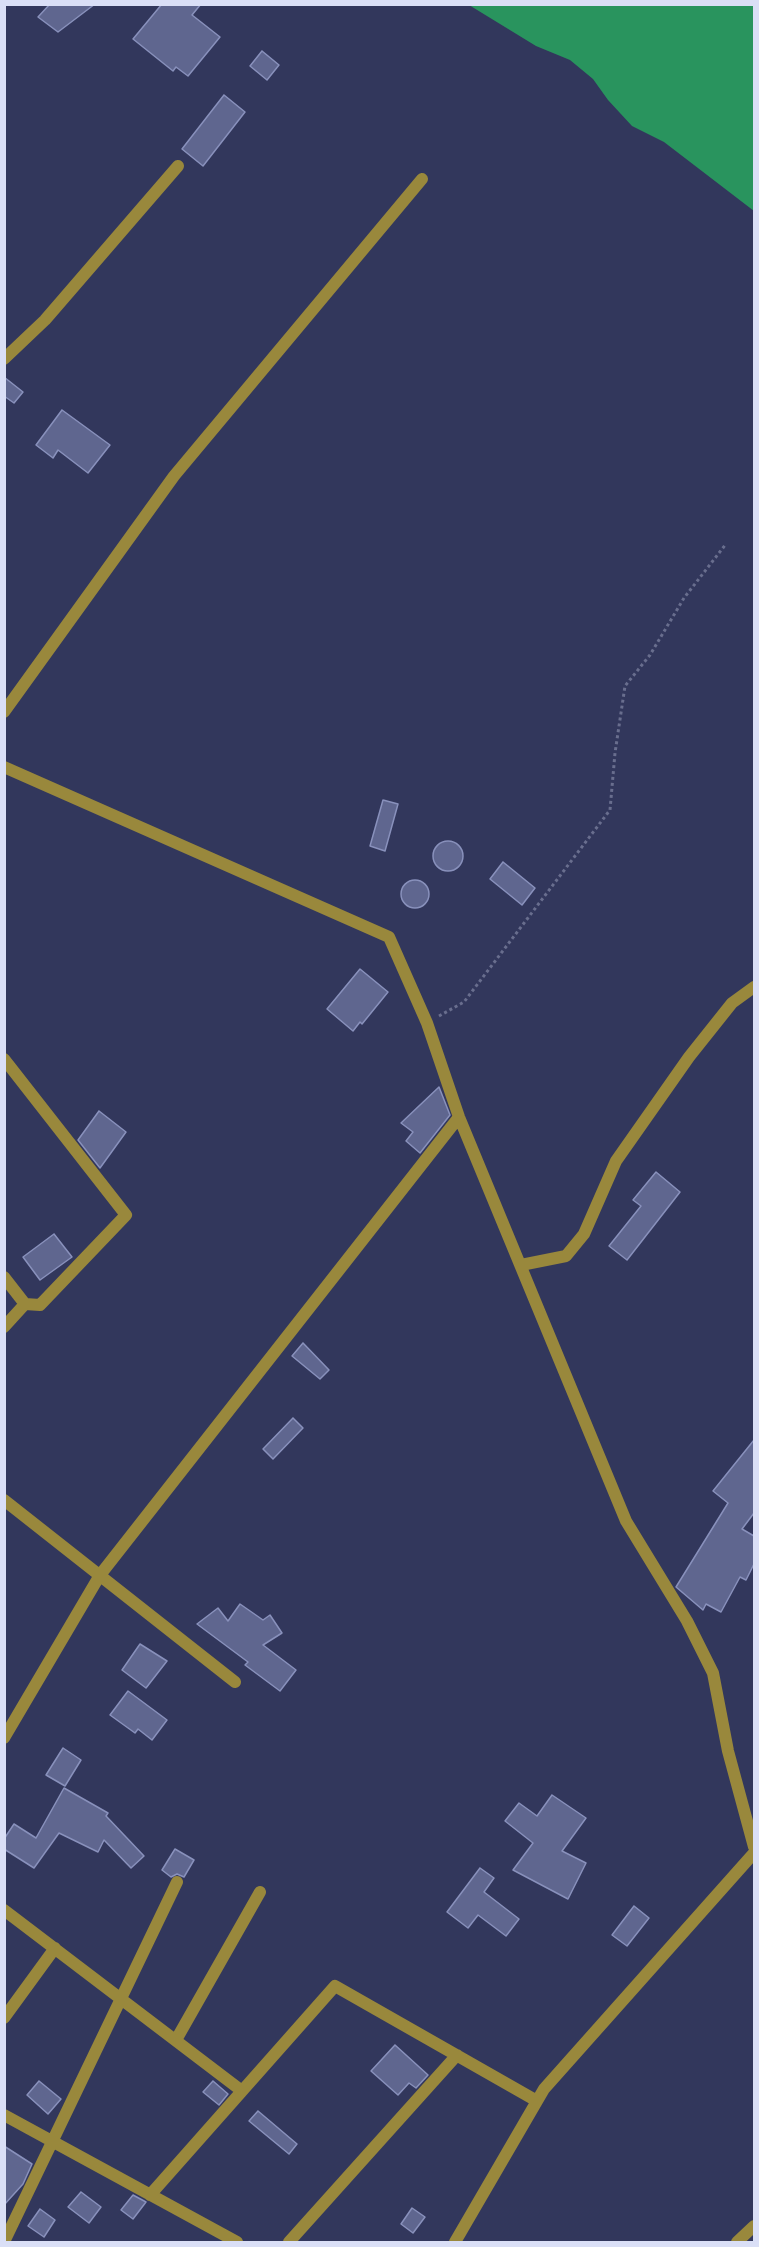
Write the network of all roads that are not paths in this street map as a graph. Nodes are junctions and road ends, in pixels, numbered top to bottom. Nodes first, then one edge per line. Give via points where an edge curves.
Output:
1 (178, 166) dead end
2 (422, 179) dead end
3 (4, 359) edge
4 (4, 712) edge
5 (4, 767) edge
6 (754, 987) edge
7 (4, 1059) edge
8 (459, 1117) junction
9 (521, 1265) junction
10 (4, 1277) edge
11 (25, 1304) junction
12 (4, 1327) edge
13 (4, 1500) edge
14 (100, 1575) junction
15 (235, 1682) dead end
16 (4, 1738) edge
17 (754, 1847) edge
18 (754, 1853) edge
19 (177, 1882) dead end
20 (260, 1892) dead end
21 (4, 1910) edge
22 (55, 1948) junction
23 (121, 1999) junction
24 (4, 2018) edge
25 (176, 2040) junction
26 (457, 2055) junction
27 (242, 2091) junction
28 (537, 2101) junction
29 (4, 2115) edge
30 (53, 2141) junction
31 (150, 2195) junction
32 (754, 2226) edge
33 (4, 2242) edge
34 (237, 2242) edge
35 (289, 2242) edge
36 (455, 2242) edge
37 (737, 2242) edge

1 - 3 street via 45,320
2 - 4 street via 174,476
5 - 8 street via 389,937 427,1023
6 - 9 street via 732,1003 689,1057 616,1161 584,1234 566,1256
7 - 11 street via 126,1215 40,1305
8 - 9 street
8 - 14 street
9 - 17 street via 626,1521 687,1621 713,1673 728,1750
10 - 11 street
11 - 12 street
13 - 14 street
14 - 15 street
14 - 16 street
18 - 28 street
19 - 23 street
20 - 25 street
21 - 22 street
22 - 23 street
22 - 24 street
23 - 25 street
23 - 30 street
25 - 27 street
26 - 27 street via 335,1986
26 - 28 street
26 - 35 street
27 - 31 street
28 - 36 street
29 - 30 street
30 - 31 street
30 - 33 street
31 - 34 street
32 - 37 street

